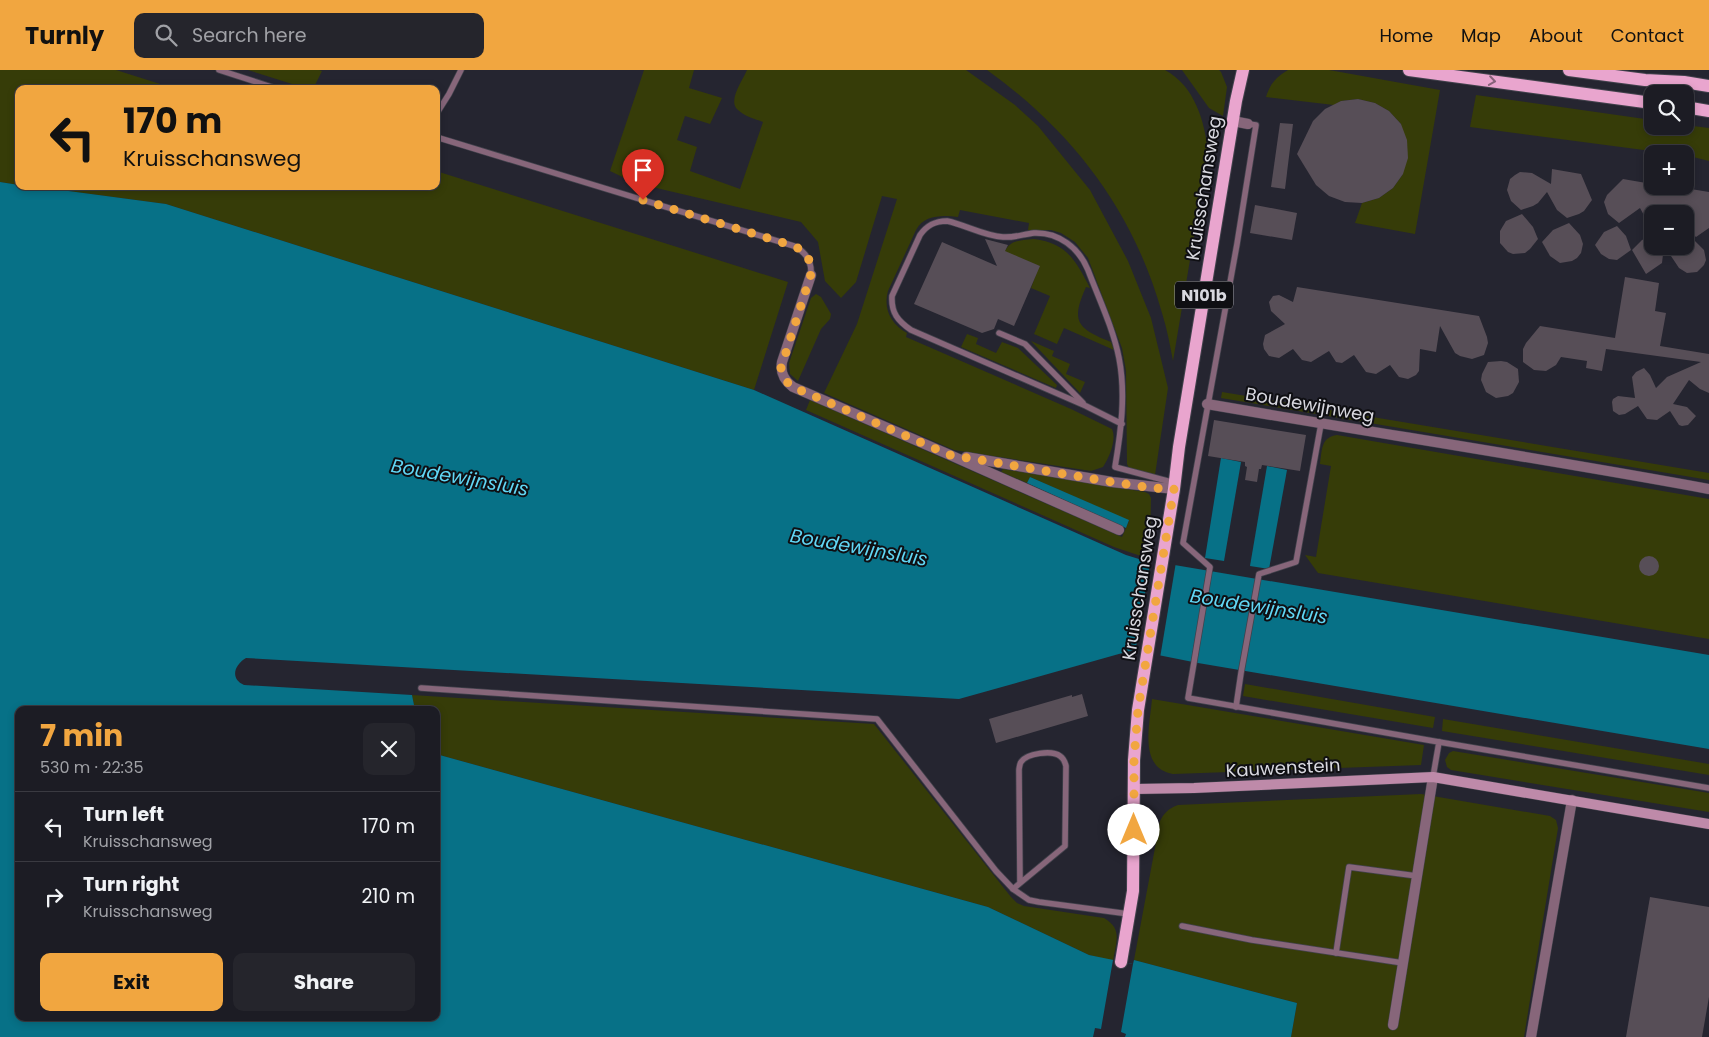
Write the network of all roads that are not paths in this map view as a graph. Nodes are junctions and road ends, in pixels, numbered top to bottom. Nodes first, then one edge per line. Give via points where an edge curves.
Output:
1 (219, 70) edge
2 (461, 70) edge
3 (1243, 70) edge
4 (1409, 70) edge
5 (1569, 70) edge
6 (266, 85) edge
7 (1709, 86) edge
8 (1644, 102) edge
9 (440, 108) edge
10 (1694, 108) edge
11 (1709, 111) edge
12 (1233, 121) junction
13 (1248, 124) joint
14 (440, 138) edge
15 (811, 274) joint
16 (999, 332) dead end
17 (1207, 404) junction
18 (1086, 406) junction
19 (1122, 424) junction
20 (1321, 424) junction
21 (950, 455) junction
22 (1174, 486) junction
23 (1709, 489) edge
24 (1119, 530) dead end
25 (421, 688) dead end
26 (1236, 707) junction
27 (1439, 742) junction
28 (1433, 777) junction
29 (1709, 788) edge
30 (1134, 789) junction
31 (1572, 800) junction
32 (1709, 824) edge
33 (1417, 876) junction
34 (1020, 884) junction
35 (1013, 890) junction
36 (1129, 914) junction
37 (1182, 926) dead end
38 (1336, 952) junction
39 (1122, 962) dead end
40 (1403, 963) junction
41 (1393, 1025) dead end
42 (1531, 1037) edge

1 - 6 lane
2 - 9 lane
3 - 12 main road, Kruisschansweg / N101b
4 -> 8 main road
5 - 7 main road
10 - 11 main road
12 - 13 street
12 - 22 main road, Kruisschansweg / N101b
13 - 17 lane via 1256,125
14 - 15 lane via 794,246 807,256
15 - 21 street, Kruisschansweg via 782,362 787,382
16 - 18 lane via 1025,344
17 - 20 street, Boudewijnweg
17 - 26 lane via 1183,543 1210,567 1188,698
18 - 19 lane
18 - 19 lane via 911,330 901,322 894,314 892,296 924,229 938,221 947,221 1003,237 1034,233 1053,236 1070,244 1084,260 1114,341 1121,377
19 - 22 lane via 1115,466
20 - 23 street, Boudewijnweg
20 - 26 lane via 1296,562 1259,574
21 - 22 street, Kruisschansweg via 1152,488
21 - 24 street, Kruisschansweg
22 - 30 main road, Kruisschansweg / N101b via 1136,731
25 - 35 lane via 877,719
26 - 27 lane
27 - 28 lane
27 - 29 lane
28 - 30 street, Kauwenstein
28 - 31 street, Kauwenstein
28 - 33 street
30 - 36 main road, Kruisschansweg / N101b via 1134,876
31 - 32 street, Kauwenstein
31 - 42 street
33 - 38 lane via 1349,867
33 - 40 street
34 - 34 lane via 1065,846 1066,766 1059,755 1053,753 1033,754 1021,762
34 - 35 lane
35 - 36 lane via 1039,902
36 - 39 main road, Kruisschansweg / N101b
37 - 38 lane
38 - 40 lane
40 - 41 street

